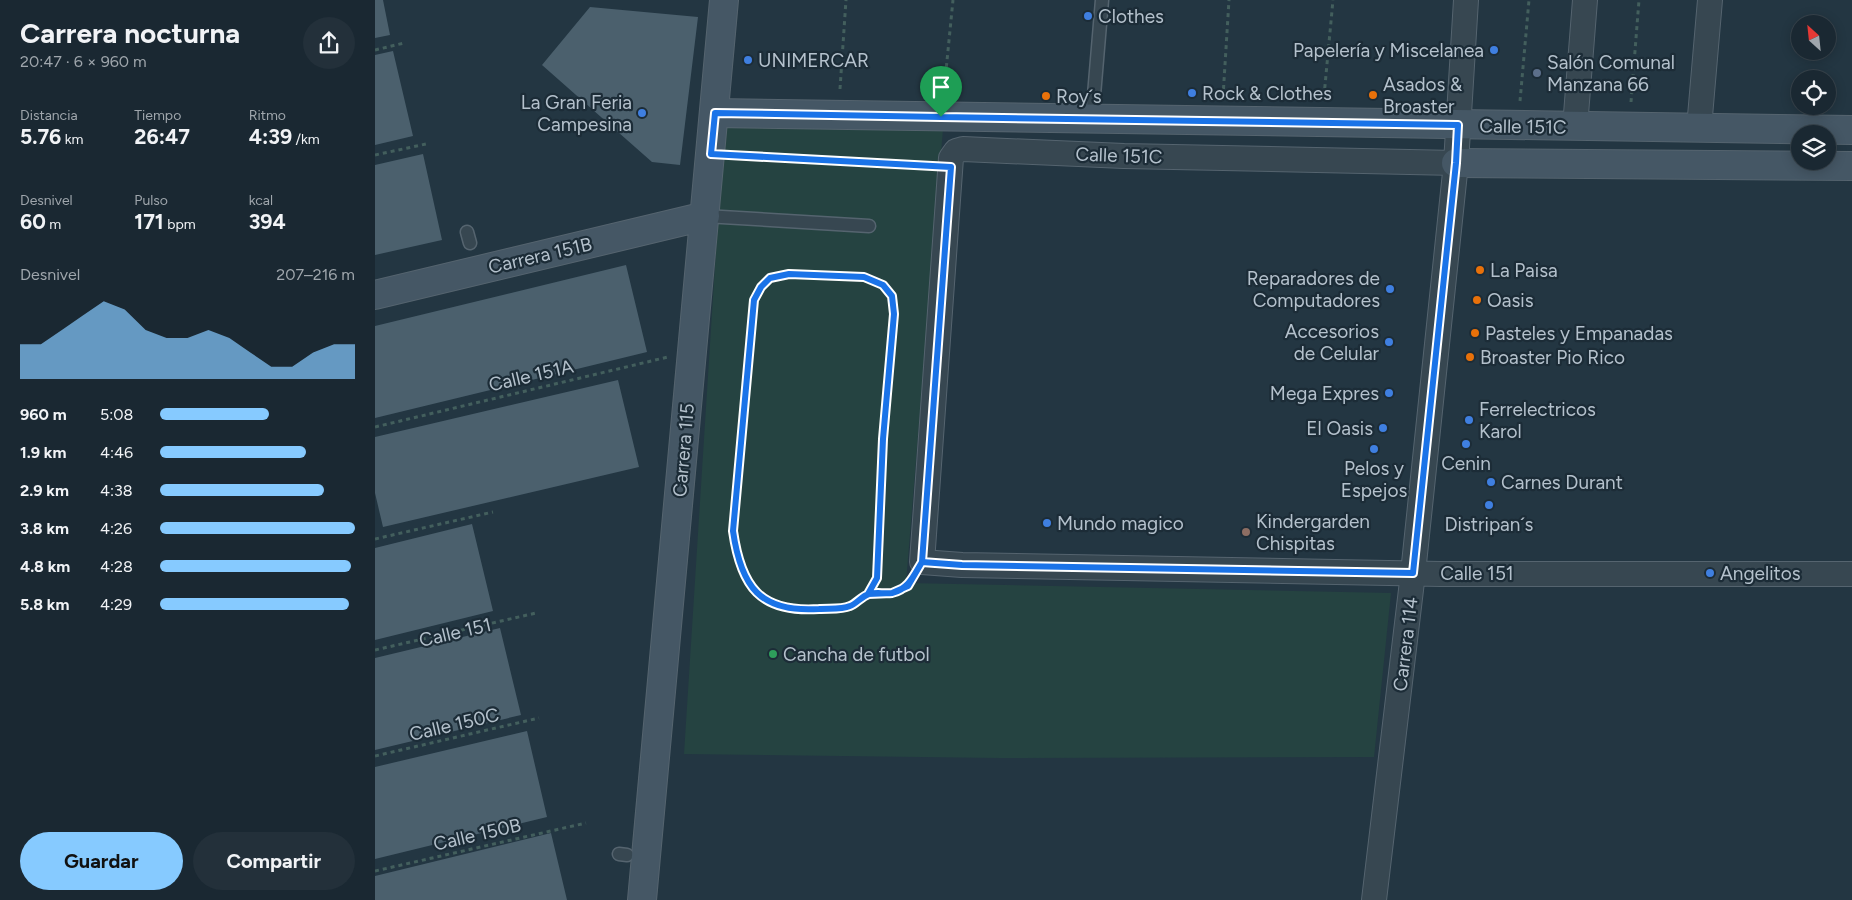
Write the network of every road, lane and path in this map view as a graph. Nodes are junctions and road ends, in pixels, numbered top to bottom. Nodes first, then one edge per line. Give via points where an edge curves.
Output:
1 (724, 0) edge
2 (846, 0) edge
3 (953, 0) edge
4 (1102, 0) edge
5 (1229, 0) edge
6 (1333, 0) edge
7 (1466, 0) edge
8 (1529, 0) edge
9 (1585, 0) edge
10 (1639, 0) edge
11 (1710, 0) edge
12 (404, 43) dead end
13 (375, 50) edge
14 (715, 113) junction
15 (838, 115) junction
16 (941, 117) junction
17 (1092, 119) junction
18 (1222, 121) junction
19 (1322, 123) junction
20 (1458, 125) junction
21 (1517, 126) junction
22 (1575, 127) junction
23 (1629, 127) junction
24 (1699, 128) junction
25 (1852, 130) edge
26 (426, 144) dead end
27 (711, 154) junction
28 (375, 155) edge
29 (953, 159) junction
30 (1456, 163) junction
31 (1852, 166) edge
32 (705, 216) junction
33 (869, 226) dead end
34 (375, 295) edge
35 (693, 351) junction
36 (375, 426) edge
37 (493, 512) dead end
38 (375, 539) edge
39 (922, 562) junction
40 (1413, 573) junction
41 (1852, 574) edge
42 (868, 594) junction
43 (536, 613) dead end
44 (375, 650) edge
45 (539, 718) dead end
46 (375, 756) edge
47 (586, 823) dead end
48 (375, 871) edge
49 (642, 900) edge
50 (1374, 900) edge

1 - 14 street, Carrera 115
2 - 15 path
3 - 16 path
4 - 17 lane
5 - 18 path
6 - 19 path
7 - 20 street, Carrera 114
8 - 21 path
9 - 22 street
10 - 23 path
11 - 24 street
12 - 13 path
14 - 15 street, Calle 151C
14 - 27 street, Carrera 115
15 - 16 street, Calle 151C
16 - 17 street, Calle 151C
17 - 18 street, Calle 151C
18 - 19 street, Calle 151C
19 - 20 street, Calle 151C
20 - 21 street, Calle 151C
20 - 30 street, Carrera 114
21 - 22 street, Calle 151C
22 - 23 street, Calle 151C
23 - 24 street, Calle 151C
24 - 25 street, Calle 151C
26 - 28 path
27 - 29 path
27 - 32 street, Carrera 115
29 - 30 street, Calle 151C via 963,149
29 - 39 street
30 - 31 street, Calle 151C
30 - 40 street, Carrera 114
32 - 33 lane
32 - 34 street, Carrera 151B
32 - 35 street, Carrera 115
35 - 36 path, Calle 151A
35 - 49 street, Carrera 115
37 - 38 path
39 - 40 street, Calle 151
39 - 42 path via 908,586 892,593
40 - 41 street, Calle 151
40 - 50 street, Carrera 114
42 - 42 path via 877,578 883,439 894,314 892,296 883,285 864,277 789,274 770,278 754,300 733,531 737,556 750,586 771,603 807,610 849,607
43 - 44 path, Calle 151
45 - 46 path, Calle 150C
47 - 48 path, Calle 150B

